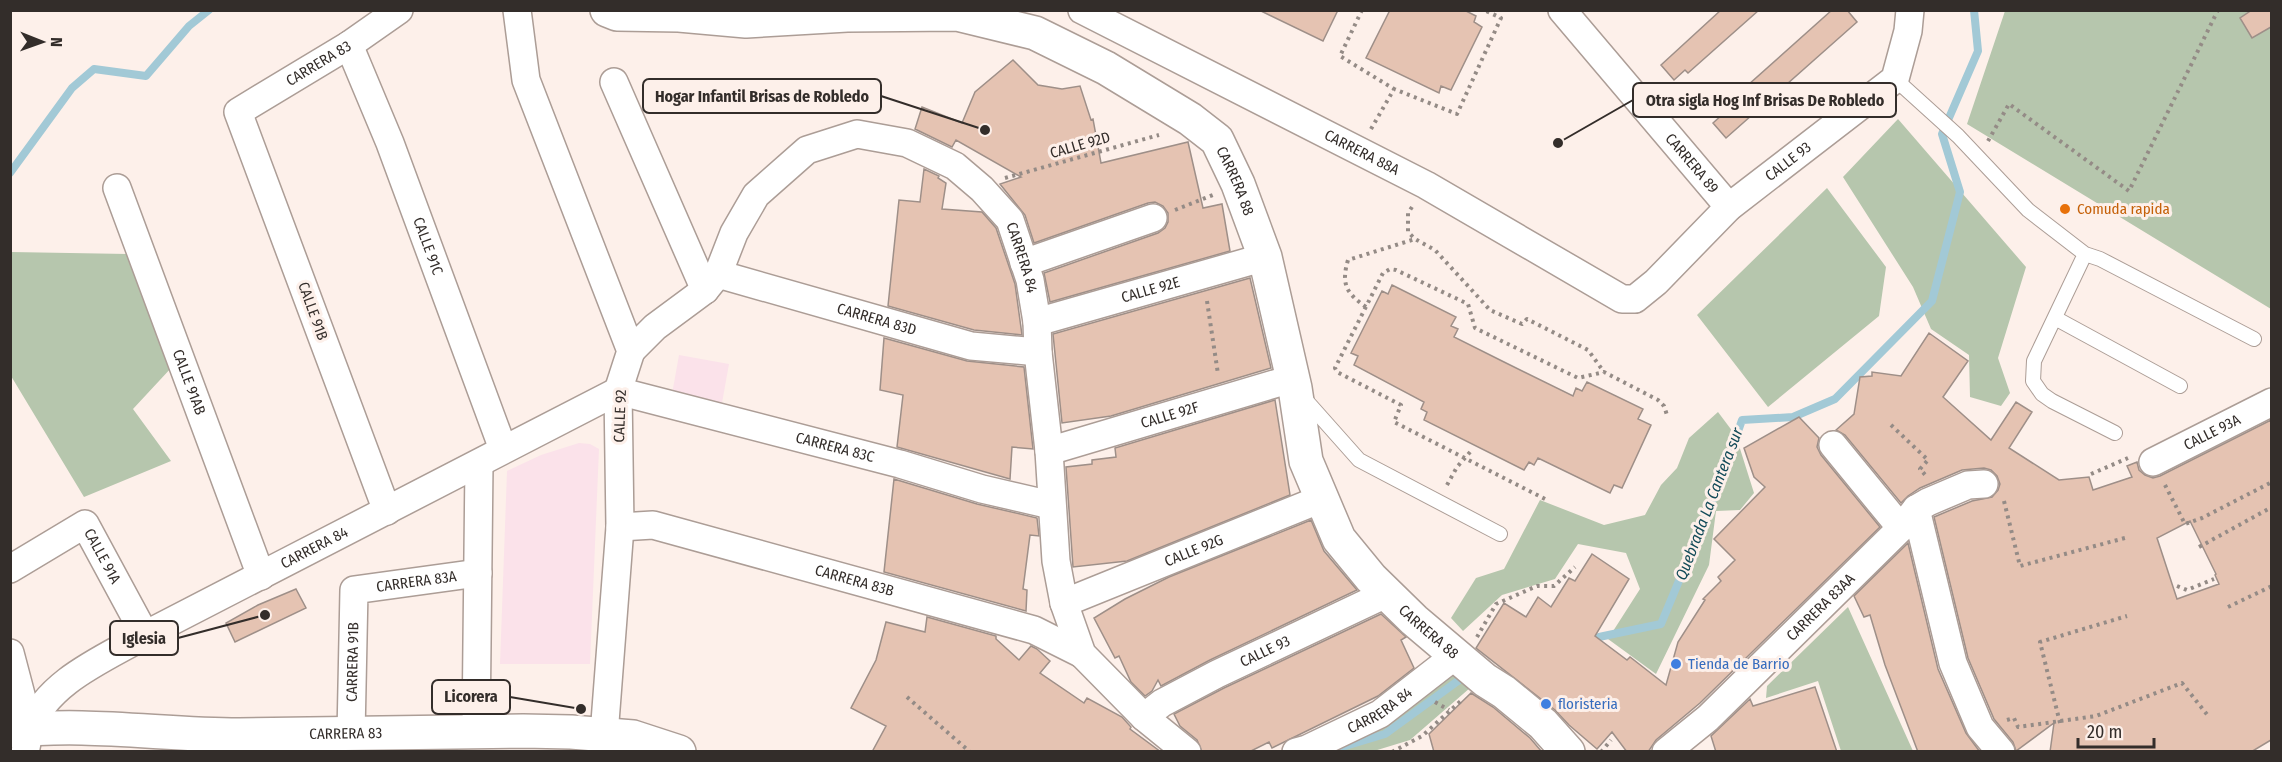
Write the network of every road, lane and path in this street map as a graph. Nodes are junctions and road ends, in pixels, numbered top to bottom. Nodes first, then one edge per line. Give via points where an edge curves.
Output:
1 (399, 10) edge
2 (517, 10) edge
3 (607, 10) edge
4 (1082, 10) edge
5 (1362, 10) edge
6 (1484, 10) edge
7 (1562, 10) edge
8 (1910, 10) edge
9 (2218, 10) edge
10 (349, 45) junction
11 (1895, 79) junction
12 (614, 82) dead end
13 (1394, 89) junction
14 (238, 111) joint
15 (1164, 134) dead end
16 (1359, 151) junction
17 (1978, 159) junction
18 (1238, 184) junction
19 (1426, 186) junction
20 (117, 188) dead end
21 (982, 189) junction
22 (1729, 207) junction
23 (1153, 218) joint
24 (1415, 239) junction
25 (2085, 254) junction
26 (1265, 257) junction
27 (1024, 262) junction
28 (1202, 274) junction
29 (712, 282) junction
30 (1635, 298) joint
31 (1366, 307) junction
32 (2055, 318) junction
33 (1037, 322) junction
34 (2254, 339) dead end
35 (631, 351) junction
36 (1038, 352) junction
37 (1604, 372) junction
38 (1293, 383) junction
39 (2180, 386) dead end
40 (618, 392) junction
41 (1222, 400) junction
42 (2271, 402) edge
43 (1667, 415) dead end
44 (1891, 425) dead end
45 (2115, 433) dead end
46 (1833, 445) dead end
47 (503, 450) junction
48 (1049, 451) junction
49 (1471, 451) dead end
50 (1465, 458) junction
51 (2145, 458) junction
52 (479, 464) junction
53 (2091, 474) dead end
54 (2271, 482) edge
55 (1445, 489) dead end
56 (1994, 492) joint
57 (1545, 498) dead end
58 (1321, 499) junction
59 (1051, 505) junction
60 (2271, 507) edge
61 (387, 511) junction
62 (1915, 513) junction
63 (620, 527) junction
64 (1500, 534) dead end
65 (2125, 538) dead end
66 (2199, 547) dead end
67 (1575, 567) dead end
68 (10, 569) edge
69 (478, 573) junction
70 (261, 576) junction
71 (2214, 579) dead end
72 (2177, 586) dead end
73 (2271, 586) edge
74 (354, 590) joint
75 (1388, 592) junction
76 (1064, 603) junction
77 (2228, 607) dead end
78 (2127, 616) dead end
79 (145, 635) junction
80 (10, 654) edge
81 (1082, 654) junction
82 (1468, 665) junction
83 (907, 696) dead end
84 (1440, 705) dead end
85 (1449, 710) junction
86 (1144, 717) junction
87 (2209, 717) dead end
88 (2060, 723) junction
89 (1980, 727) junction
90 (476, 732) junction
91 (351, 734) junction
92 (603, 735) junction
93 (22, 737) edge
94 (1611, 740) dead end
95 (238, 743) edge
96 (1158, 743) edge
97 (675, 751) edge
98 (970, 752) edge
99 (1187, 752) edge
100 (1296, 752) edge
101 (1392, 752) edge
102 (1568, 752) edge
103 (1601, 752) edge
104 (1666, 752) edge
105 (2001, 752) edge

1 - 10 street, CARRERA 83
2 - 35 street via 526,80
3 - 18 street, CARRERA 88 via 617,14 746,21 957,14 1035,33 1106,68 1190,119 1217,140
4 - 16 street, CARRERA 88A
5 - 13 path via 1340,56
6 - 13 path via 1501,18 1457,114
7 - 22 street, CARRERA 89
8 - 11 street
9 - 17 path via 2129,190 2009,104
10 - 14 street, CARRERA 83
10 - 47 street, CALLE 91C via 390,143
11 - 17 lane
11 - 22 street, CALLE 93
12 - 29 street
13 - 16 path
14 - 61 street, CALLE 91B
15 - 21 path, CALLE 92D via 1006,177
16 - 19 street, CARRERA 88A
17 - 25 lane via 2028,210
18 - 23 path
18 - 26 street, CARRERA 88
19 - 24 path via 1408,213 1408,232
19 - 30 street, CARRERA 88A via 1622,299
20 - 70 street, CALLE 91AB
21 - 27 street, CARRERA 84 via 1010,220
21 - 29 street, CARRERA 84 via 955,166 907,143 857,134 807,150 756,195
22 - 30 street, CALLE 93 via 1656,282
23 - 27 street
24 - 31 path via 1348,260 1345,286
24 - 37 path via 1435,250 1490,310 1522,324 1527,319 1588,350
25 - 32 lane
25 - 34 lane
26 - 28 street, CALLE 92E
26 - 38 street, CARRERA 88
27 - 33 street, CARRERA 84
28 - 33 street, CALLE 92E
28 - 41 path
29 - 35 street via 654,327
29 - 36 street, CARRERA 83D via 971,346
31 - 37 path via 1383,273 1390,268 1468,304 1474,328 1554,368 1578,378
31 - 50 path via 1335,368 1337,372 1401,405 1394,422
32 - 39 lane
32 - 45 lane via 2034,361 2033,381 2052,401
33 - 36 street, CARRERA 84
35 - 40 street, CALLE 92
36 - 48 street, CARRERA 84
37 - 43 path via 1658,400
38 - 41 street, CALLE 92F
38 - 58 street, CARRERA 88 via 1306,461
38 - 64 lane via 1359,460
40 - 47 street, CARRERA 84
40 - 59 street, CARRERA 83C
40 - 63 street, CALLE 92
41 - 48 street, CALLE 92F
42 - 51 street, CALLE 93A
44 - 62 path via 1928,460 1920,469 1930,481
46 - 62 street
47 - 52 street, CARRERA 84
48 - 59 street, CARRERA 84
49 - 50 path
50 - 55 path
50 - 57 path
51 - 53 path
51 - 54 path via 2185,524
52 - 61 street, CARRERA 84
52 - 69 street
56 - 62 street, CARRERA 83AA via 1968,485
56 - 65 path via 2020,566
58 - 75 street, CARRERA 88 via 1339,539
58 - 76 street, CALLE 92G
59 - 76 street, CARRERA 84
60 - 66 path
61 - 70 street, CARRERA 84
62 - 89 street via 1953,663
62 - 104 street, CARRERA 83AA via 1708,718
63 - 81 street, CARRERA 83B via 653,525 1034,630
63 - 92 street, CALLE 92
67 - 82 path via 1554,586 1537,586 1496,604
68 - 79 street, CALLE 91A via 85,524
69 - 74 street, CARRERA 83A
69 - 90 street
70 - 79 street, CARRERA 84
71 - 72 path via 2187,590
73 - 77 path
74 - 91 street, CARRERA 91B
75 - 82 street, CARRERA 88 via 1414,620
75 - 86 street, CALLE 93 via 1217,674
76 - 81 street, CARRERA 84
78 - 88 path via 2040,642
79 - 93 street, CARRERA 84 via 75,676 45,702
80 - 93 street
81 - 86 street, CARRERA 84
82 - 85 path
82 - 100 street, CARRERA 84 via 1380,714
82 - 102 street, CARRERA 88 via 1543,724
83 - 98 path
84 - 85 path
85 - 101 path via 1422,735
86 - 96 street, CARRERA 84
87 - 88 path via 2181,683 2096,716
88 - 89 path via 2018,727 2014,718
89 - 105 street
90 - 91 street, CARRERA 83
90 - 92 street, CARRERA 83
91 - 95 street, CARRERA 83
92 - 97 street, CARRERA 83 via 633,737
93 - 95 street, CARRERA 83 via 106,729
94 - 103 path
96 - 99 street, CARRERA 84

